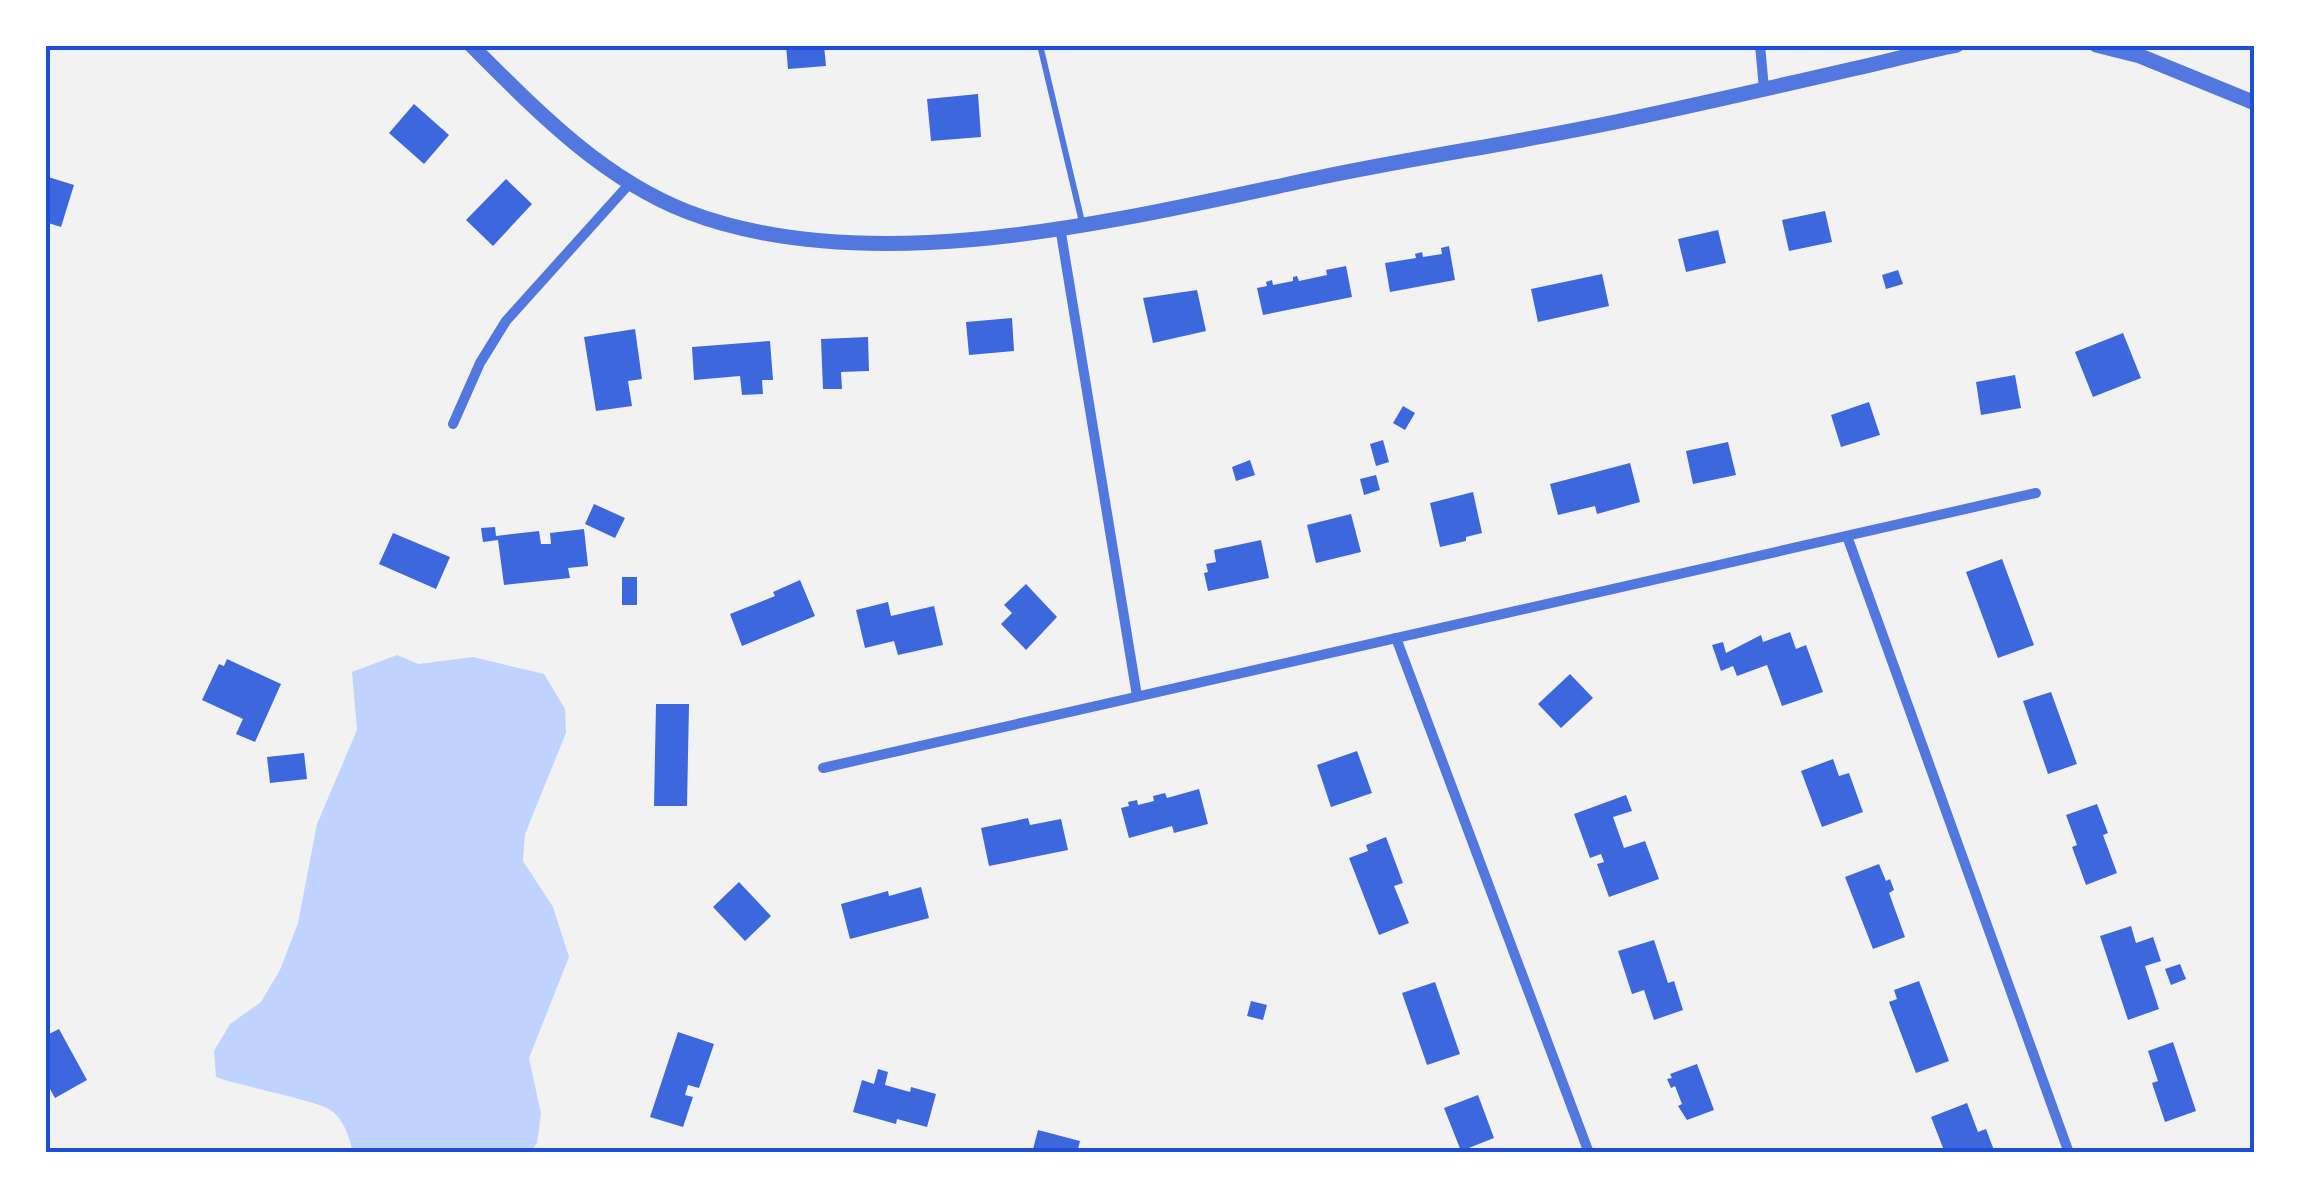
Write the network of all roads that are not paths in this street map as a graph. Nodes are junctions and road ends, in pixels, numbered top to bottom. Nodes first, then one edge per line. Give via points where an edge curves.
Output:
1 (471, 45) edge
2 (1040, 45) edge
3 (1760, 45) edge
4 (1957, 45) edge
5 (2096, 45) edge
6 (1764, 89) junction
7 (2255, 103) edge
8 (631, 182) junction
9 (1082, 224) junction
10 (1060, 227) junction
11 (453, 424) dead end
12 (2036, 493) dead end
13 (1847, 536) junction
14 (1396, 638) junction
15 (1137, 696) junction
16 (823, 768) dead end
17 (1589, 1153) edge
18 (2068, 1153) edge

1 - 8 street via 587,154
2 - 9 lane
3 - 6 street
4 - 6 street
5 - 7 street
6 - 9 street
8 - 10 street via 686,211 813,243 912,243
8 - 11 street via 506,321
9 - 10 street
10 - 15 street
12 - 13 street
13 - 14 street
13 - 18 street
14 - 15 street
14 - 17 street
15 - 16 street

